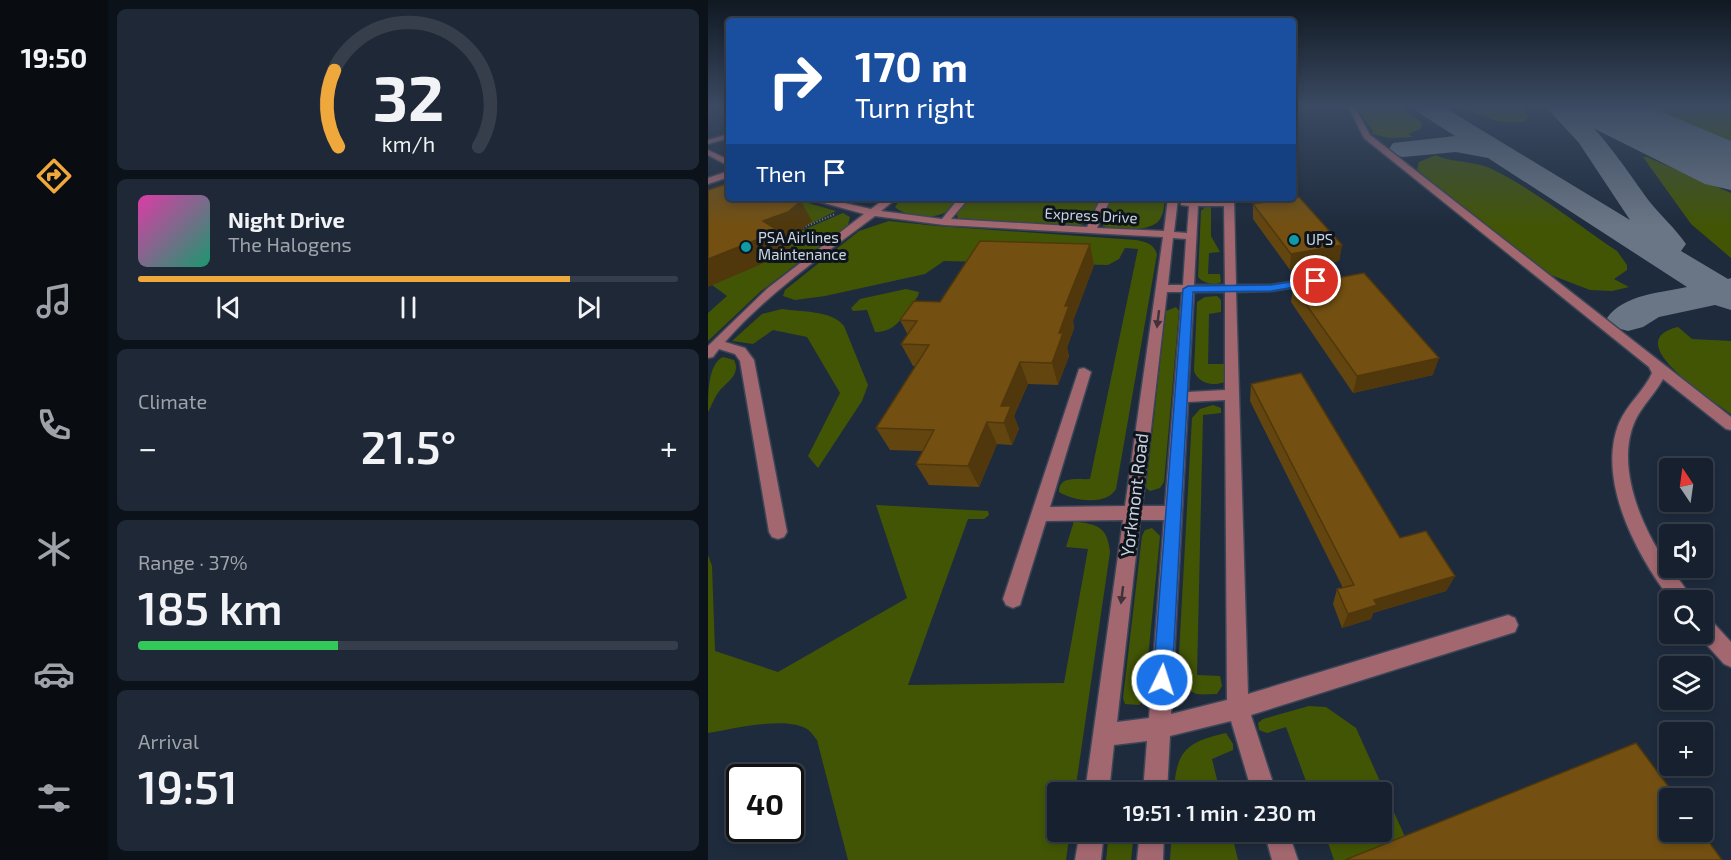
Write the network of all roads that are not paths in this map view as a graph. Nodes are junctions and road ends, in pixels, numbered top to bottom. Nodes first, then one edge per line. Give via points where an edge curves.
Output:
1 (1380, 146) edge
2 (708, 152) edge
3 (726, 161) edge
4 (726, 175) edge
5 (708, 181) edge
6 (822, 201) edge
7 (888, 201) edge
8 (962, 201) edge
9 (1105, 201) edge
10 (1173, 201) edge
11 (1194, 201) edge
12 (1229, 201) edge
13 (872, 213) junction
14 (944, 222) junction
15 (1090, 231) junction
16 (1168, 235) junction
17 (1191, 236) junction
18 (1316, 281) edge
19 (1161, 289) junction
20 (1188, 289) junction
21 (1230, 289) junction
22 (712, 349) edge
23 (1654, 363) junction
24 (1083, 372) dead end
25 (1233, 395) junction
26 (1180, 397) junction
27 (1731, 425) edge
28 (1173, 513) junction
29 (1040, 514) junction
30 (1132, 514) junction
31 (778, 532) dead end
32 (1674, 590) edge
33 (1013, 599) dead end
34 (1508, 626) dead end
35 (1713, 637) edge
36 (1731, 657) edge
37 (1238, 708) junction
38 (1159, 728) junction
39 (1104, 735) junction
40 (1098, 782) edge
41 (1156, 782) edge
42 (1261, 782) edge
43 (1090, 842) edge
44 (1151, 842) edge
45 (1279, 842) edge
46 (1088, 860) edge
47 (1150, 860) edge
48 (1285, 860) edge

1 - 23 street
2 - 3 street
4 - 5 street
6 - 13 street, Express Drive
7 - 13 street
8 - 14 street
9 - 15 street
10 - 11 street
10 - 16 street, Yorkmont Road
11 - 17 street, Yorkmont Road
12 - 21 street
13 - 14 street, Express Drive
13 - 22 street via 772,291
14 - 15 street, Express Drive
15 - 16 street, Express Drive
16 - 17 street, Express Drive
16 - 19 street, Yorkmont Road
17 - 20 street, Yorkmont Road
18 - 21 street
19 - 20 street
19 -> 30 street, Yorkmont Road
20 - 21 street
20 - 26 street, Yorkmont Road
21 - 25 street
22 - 31 street via 740,351 747,360
23 - 27 street
23 - 32 street via 1659,373 1656,383 1638,401 1626,425 1620,452 1623,481 1641,537
24 - 29 street
25 - 26 street
25 - 37 street
26 - 28 street, Yorkmont Road
28 - 30 street
28 - 38 street, Yorkmont Road
29 - 30 street
29 - 33 street
30 -> 39 street, Yorkmont Road
34 - 37 street
35 - 36 street
37 - 38 street
37 - 42 street
38 - 39 street
38 - 41 street, Yorkmont Road
39 - 40 street, Yorkmont Road
43 - 46 street
44 - 47 street
45 - 48 street

